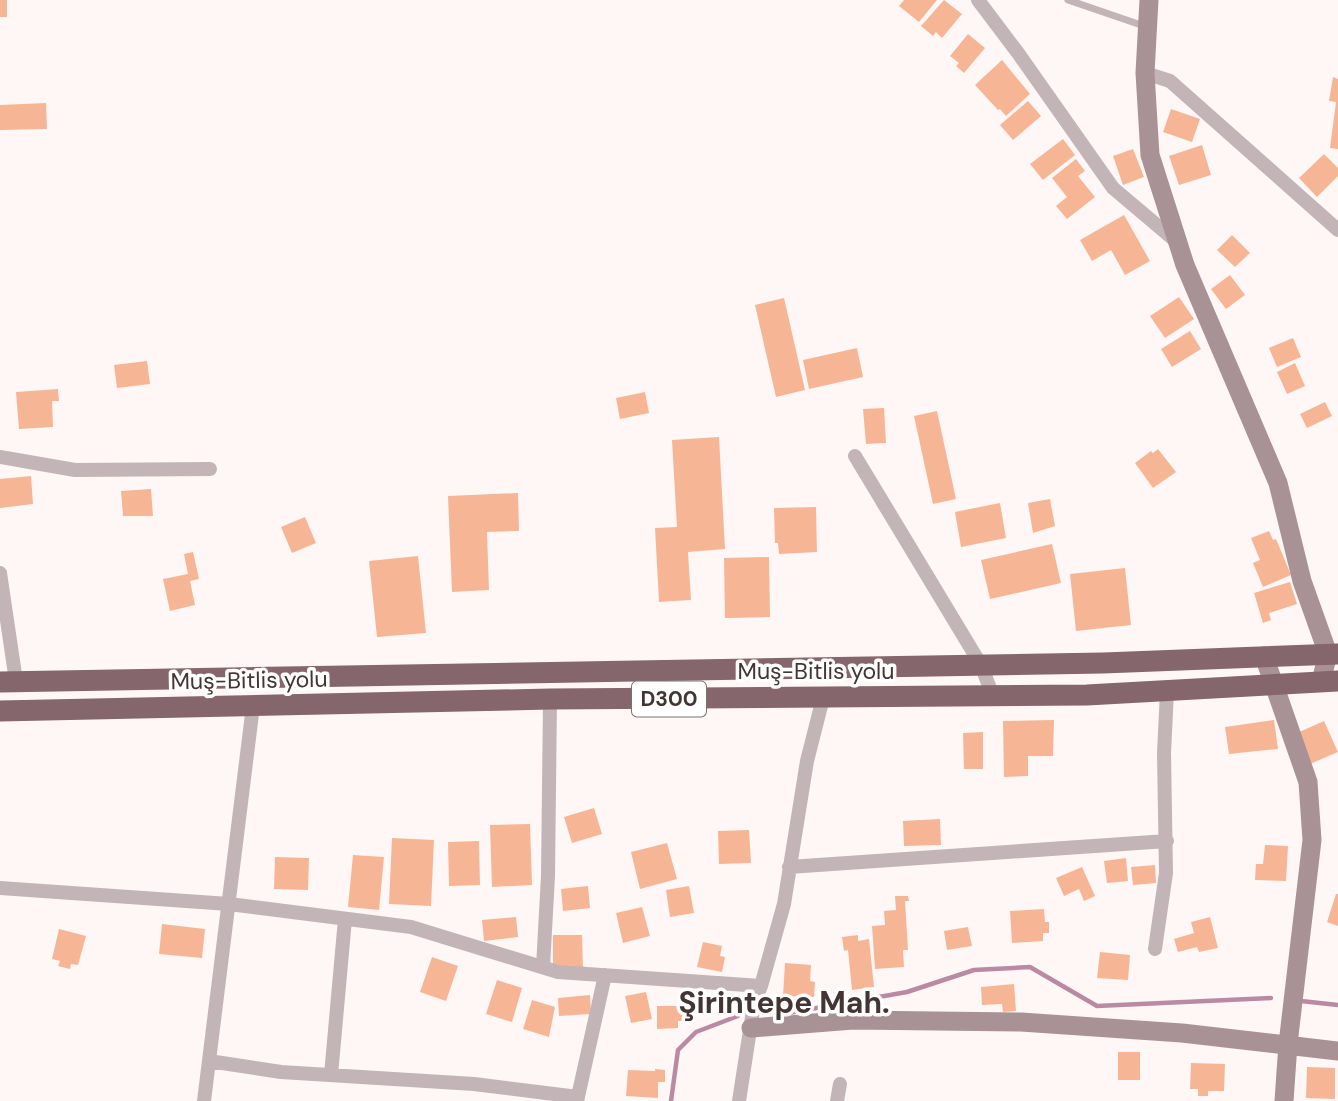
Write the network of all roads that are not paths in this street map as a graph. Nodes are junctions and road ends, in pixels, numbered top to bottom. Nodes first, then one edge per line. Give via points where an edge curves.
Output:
1 (978, 0) edge
2 (1068, 0) edge
3 (1149, 0) edge
4 (1147, 27) junction
5 (1145, 73) junction
6 (1338, 230) edge
7 (1179, 244) junction
8 (855, 456) dead end
9 (0, 457) edge
10 (210, 469) dead end
11 (0, 573) edge
12 (1333, 654) edge
13 (1264, 656) junction
14 (981, 665) junction
15 (8, 681) edge
16 (1330, 681) edge
17 (1275, 685) junction
18 (1167, 691) junction
19 (993, 696) junction
20 (823, 698) junction
21 (550, 699) junction
22 (253, 706) junction
23 (0, 711) edge
24 (1167, 841) junction
25 (789, 867) junction
26 (0, 888) edge
27 (229, 904) junction
28 (345, 919) junction
29 (1155, 949) dead end
30 (543, 967) junction
31 (605, 975) junction
32 (761, 986) junction
33 (751, 1028) junction
34 (1288, 1044) junction
35 (1338, 1051) edge
36 (209, 1061) junction
37 (331, 1075) junction
38 (840, 1084) dead end
39 (577, 1099) edge
40 (204, 1101) edge
41 (739, 1101) edge
42 (837, 1101) edge
43 (1284, 1101) edge

1 - 7 street via 1113,188
2 - 4 lane
3 - 4 street
4 - 5 street
5 - 6 street via 1170,81
5 - 7 street via 1150,155
7 - 12 street via 1278,483 1302,581
8 - 14 street
9 - 10 street via 75,470
11 - 15 street
12 - 13 highway, Muş-Bitlis yolu / D300
12 - 16 street
13 - 14 highway, Muş-Bitlis yolu / D300
13 - 17 street
14 - 15 highway, Muş-Bitlis yolu / D300
14 - 19 street
16 - 17 highway, Muş-Bitlis yolu / D300
17 - 18 highway, Muş-Bitlis yolu / D300
17 - 34 street via 1308,782 1312,840
18 - 19 highway, Muş-Bitlis yolu / D300
18 - 24 street
19 - 20 highway, Muş-Bitlis yolu / D300
20 - 21 highway, Muş-Bitlis yolu / D300
20 - 25 street
21 - 22 highway, Muş-Bitlis yolu / D300
21 - 30 street
22 - 23 highway, Muş-Bitlis yolu / D300
22 - 27 street
24 - 25 street
24 - 29 street
25 - 32 street via 785,904
26 - 27 street
27 - 28 street
27 - 36 street
28 - 30 street via 411,927
28 - 37 street
30 - 31 street
31 - 32 street
31 - 39 street
32 - 33 street
33 - 34 street via 853,1020 1021,1022
33 - 41 street
34 - 35 street
34 - 43 street
36 - 37 street
36 - 40 street
37 - 39 street via 474,1084
38 - 42 street

